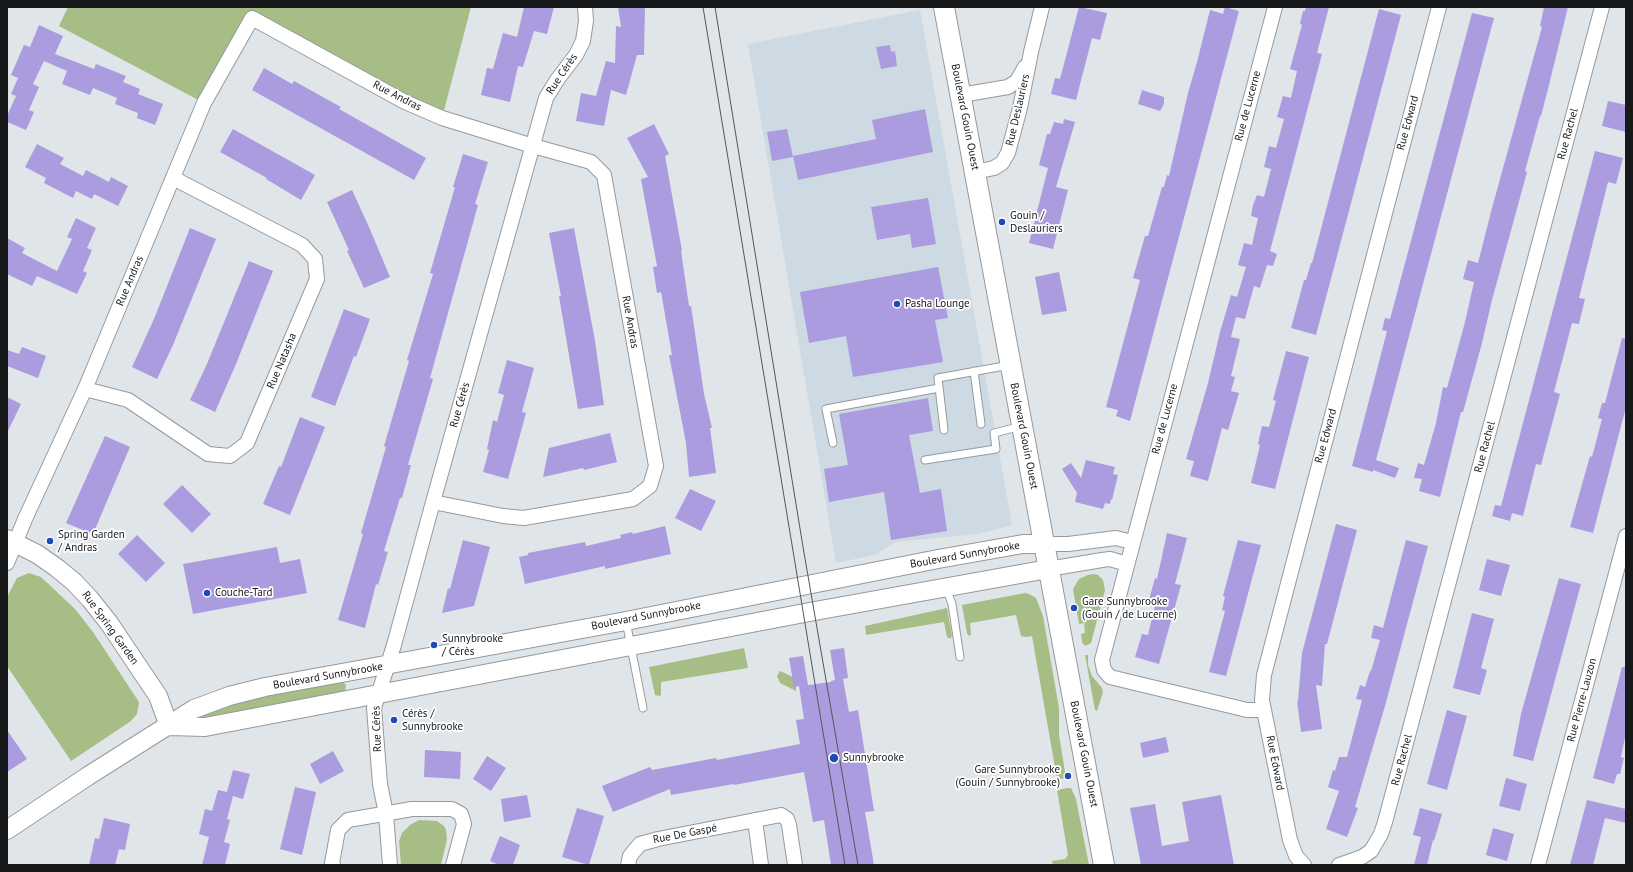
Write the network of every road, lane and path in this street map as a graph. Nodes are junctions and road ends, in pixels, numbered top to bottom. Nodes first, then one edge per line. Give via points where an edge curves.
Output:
1 (584, 7) edge
2 (944, 7) edge
3 (1042, 7) edge
4 (1275, 7) edge
5 (1439, 7) edge
6 (1602, 7) edge
7 (1031, 52) junction
8 (960, 95) junction
9 (533, 146) junction
10 (975, 172) junction
11 (173, 178) junction
12 (1010, 364) junction
13 (974, 371) junction
14 (939, 388) junction
15 (85, 389) junction
16 (982, 424) dead end
17 (1022, 426) junction
18 (944, 430) dead end
19 (833, 443) dead end
20 (925, 460) dead end
21 (433, 502) junction
22 (1626, 536) edge
23 (11, 541) edge
24 (1132, 542) junction
25 (1044, 544) junction
26 (7, 563) edge
27 (1127, 564) junction
28 (1048, 569) junction
29 (946, 587) junction
30 (626, 621) junction
31 (631, 646) junction
32 (960, 657) dead end
33 (387, 666) junction
34 (378, 694) junction
35 (643, 708) dead end
36 (1263, 710) junction
37 (168, 726) junction
38 (386, 814) junction
39 (755, 820) junction
40 (7, 830) edge
41 (333, 865) edge
42 (390, 865) edge
43 (453, 865) edge
44 (628, 865) edge
45 (761, 865) edge
46 (795, 865) edge
47 (1104, 865) edge
48 (1304, 865) edge
49 (1339, 865) edge
50 (1538, 865) edge

1 - 9 street, Rue Cérès via 586,21 583,41 546,98
2 - 8 main road, Boulevard Gouin Ouest
3 - 7 street, Rue Deslauriers
4 - 24 street, Rue de Lucerne
5 - 36 street, Rue Edward via 1267,661 1262,687
6 - 49 street, Rue Rachel via 1385,822 1371,851 1362,858
7 - 8 street, Rue Deslauriers via 1021,76 1013,84
7 - 10 street, Rue Deslauriers via 1011,145 1005,158 994,168
8 - 10 main road, Boulevard Gouin Ouest
9 - 11 street, Rue Andras via 442,118 405,102 252,18 204,103
9 - 21 street, Rue Cérès
9 - 21 street, Rue Andras via 591,162 604,175 656,466 650,486 633,499 524,518
10 - 12 main road, Boulevard Gouin Ouest
11 - 15 street, Rue Andras
11 - 15 street, Rue Natasha via 302,245 314,259 316,279 247,443 230,456 208,454 128,400
12 - 13 lane
12 - 17 main road, Boulevard Gouin Ouest
13 - 14 lane via 938,378
13 - 16 lane
14 - 18 lane
14 - 19 lane via 826,408
15 - 23 street, Rue Andras via 25,519
17 - 20 lane via 994,432 996,449
17 - 25 main road, Boulevard Gouin Ouest
21 - 33 street, Rue Cérès
22 - 50 street, Rue Pierre-Lauzon
23 - 26 street, Rue Andras
23 - 37 street, Rue Spring Garden via 57,568 90,599 155,692
24 - 25 street, Boulevard Sunnybrooke via 1116,538
24 - 27 street, Rue de Lucerne
25 - 28 main road, Boulevard Gouin Ouest
25 - 30 street, Boulevard Sunnybrooke via 1023,544 938,559
27 - 28 street via 1110,559
27 - 36 street, Rue de Lucerne via 1103,652 1102,665 1107,674 1120,680 1195,698 1252,711
28 - 29 street
28 - 47 main road, Boulevard Gouin Ouest
29 - 31 street
29 - 32 lane via 952,604
30 - 31 lane
30 - 33 street, Boulevard Sunnybrooke
31 - 34 street
31 - 35 lane
33 - 34 street, Rue Cérès
33 - 37 street, Boulevard Sunnybrooke via 228,696 194,709
34 - 37 street via 205,727
34 - 38 street, Rue Cérès via 374,713 380,784
36 - 48 street, Rue Edward via 1290,840 1296,856
37 - 40 street, Boulevard Sunnybrooke
38 - 41 street via 348,820 338,830
38 - 42 street, Rue Cérès
38 - 43 street via 418,809 452,809 461,814 464,824
39 - 44 street, Rue De Gaspé via 640,844 630,856
39 - 45 street
39 - 46 street, Rue De Gaspé via 781,815 787,819

